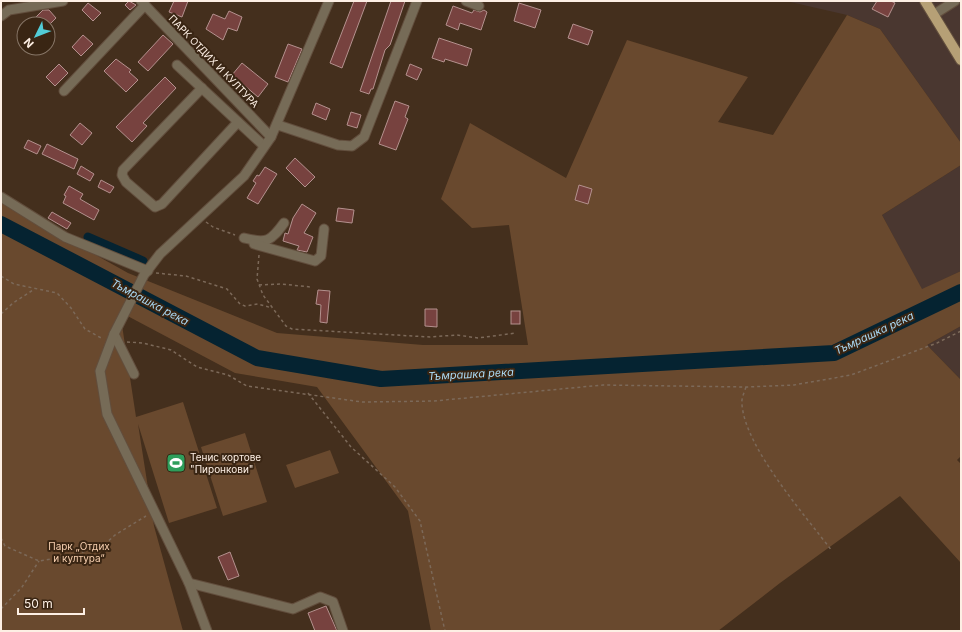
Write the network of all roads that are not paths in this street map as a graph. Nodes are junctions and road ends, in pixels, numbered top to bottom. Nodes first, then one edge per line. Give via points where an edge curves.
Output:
1 (63, 1) edge
2 (329, 1) edge
3 (417, 1) edge
4 (466, 1) edge
5 (925, 1) edge
6 (955, 1) edge
7 (33, 3) edge
8 (143, 3) edge
9 (479, 6) dead end
10 (2, 12) edge
11 (933, 15) junction
12 (961, 60) edge
13 (177, 64) dead end
14 (202, 88) junction
15 (64, 90) dead end
16 (238, 122) junction
17 (278, 125) junction
18 (271, 137) junction
19 (264, 146) junction
20 (1, 197) edge
21 (284, 223) dead end
22 (324, 229) dead end
23 (244, 238) road end
24 (254, 244) road end
25 (148, 271) junction
26 (114, 340) junction
27 (134, 374) dead end
28 (189, 583) junction
29 (207, 631) edge
30 (343, 631) edge

1 - 7 street
2 - 17 street
3 - 17 street via 364,137 352,146 338,145
4 - 9 street
5 - 11 main road
6 - 11 street
7 - 10 street
8 - 15 street
8 - 18 street, ПАРК ОТДИХ И КУЛТУРА
11 - 12 main road
13 - 14 street
14 - 16 street
14 - 16 street via 123,170 122,175 126,182 152,206 162,204
16 - 19 street
17 - 18 street
18 - 19 street
19 - 25 street via 244,176 160,254
20 - 25 street via 65,237
21 - 23 street via 268,241
22 - 24 street via 321,256 315,261
25 - 26 street
26 - 27 street
26 - 28 street via 100,371 107,414
28 - 29 street
28 - 30 street via 293,610 320,597 332,602

